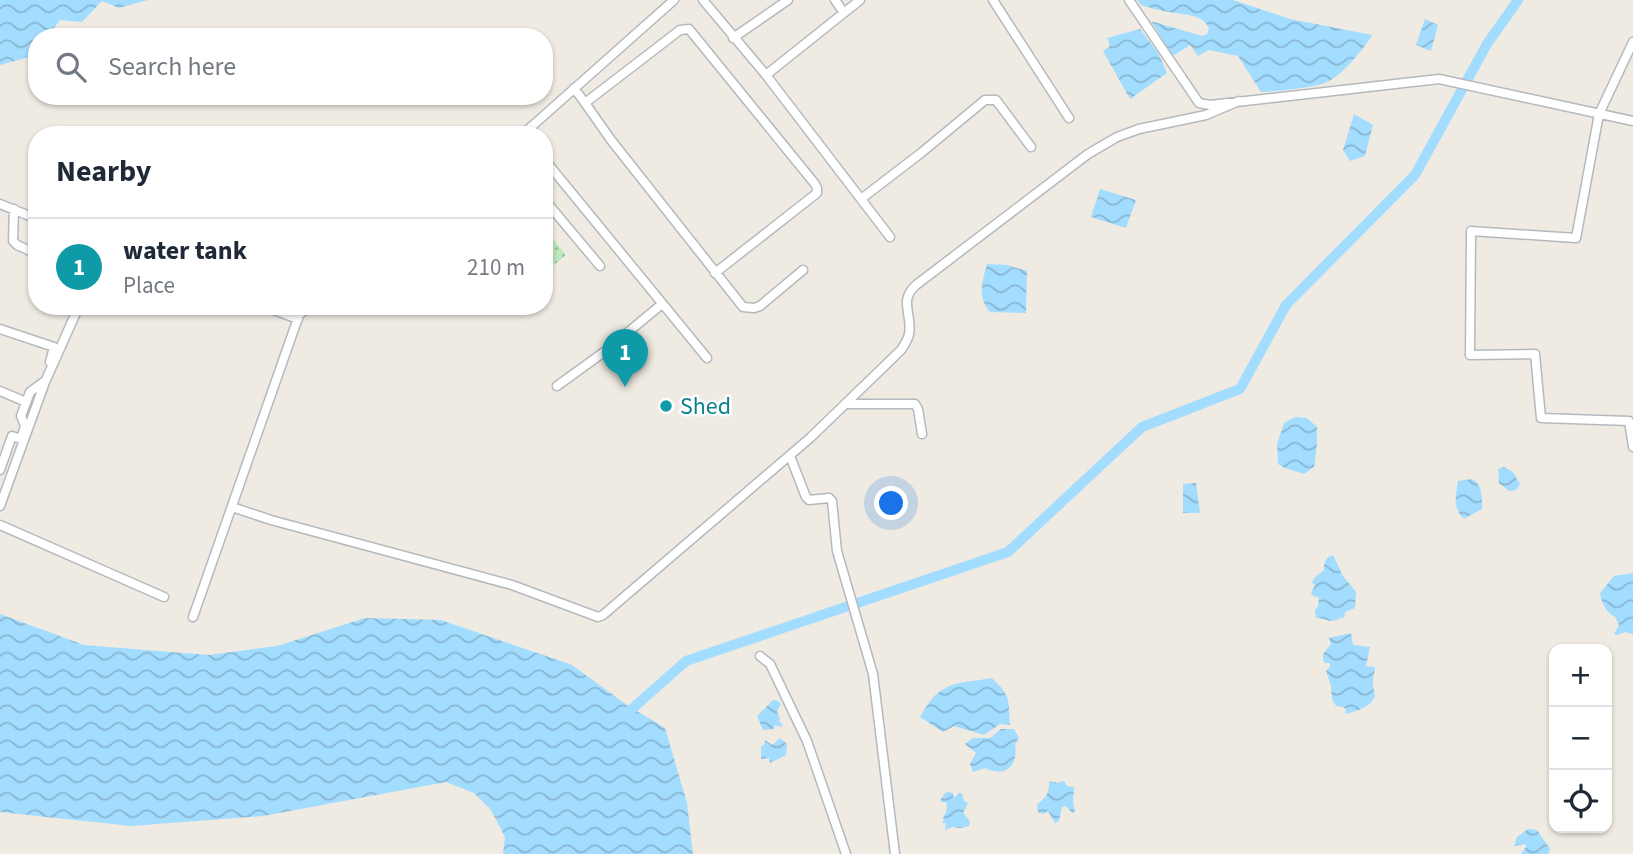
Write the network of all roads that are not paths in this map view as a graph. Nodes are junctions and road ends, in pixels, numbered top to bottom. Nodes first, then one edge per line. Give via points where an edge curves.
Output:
1 (674, 0) edge
2 (703, 0) edge
3 (788, 0) edge
4 (835, 0) edge
5 (860, 0) edge
6 (992, 0) edge
7 (1129, 0) edge
8 (844, 13) junction
9 (733, 37) junction
10 (1633, 42) edge
11 (766, 75) junction
12 (574, 88) junction
13 (1238, 101) junction
14 (585, 103) junction
15 (1599, 114) junction
16 (1069, 118) dead end
17 (1633, 121) edge
18 (532, 126) edge
19 (1031, 146) dead end
20 (553, 170) edge
21 (862, 199) junction
22 (0, 204) edge
23 (14, 209) junction
24 (553, 210) edge
25 (28, 215) edge
26 (890, 237) dead end
27 (28, 250) edge
28 (600, 266) dead end
29 (803, 270) dead end
30 (715, 273) junction
31 (662, 304) junction
32 (75, 315) edge
33 (287, 315) edge
34 (299, 315) edge
35 (298, 319) junction
36 (0, 329) edge
37 (707, 358) dead end
38 (45, 382) junction
39 (557, 386) dead end
40 (0, 391) edge
41 (26, 402) junction
42 (845, 404) junction
43 (922, 434) dead end
44 (1633, 447) edge
45 (790, 456) junction
46 (0, 470) edge
47 (0, 505) edge
48 (232, 507) junction
49 (0, 525) edge
50 (164, 597) dead end
51 (193, 617) dead end
52 (760, 656) dead end
53 (846, 854) edge
54 (895, 854) edge

1 - 12 street
2 - 9 street
3 - 9 street
4 - 8 street
5 - 8 street
6 - 16 street
7 - 13 street via 1199,103
8 - 11 street
9 - 11 street
10 - 15 street
11 - 21 street
12 - 14 street
12 - 18 street
13 - 15 street via 1439,79
13 - 42 street via 1206,115 1117,136 1031,196 908,292 909,334 901,350
14 - 30 street
14 - 30 street via 680,30 689,29 815,184 817,193
15 - 17 street
15 - 44 street via 1576,238 1471,231 1470,355 1535,354 1541,418 1629,421
19 - 21 street via 996,100 985,100
20 - 31 street
21 - 26 street
22 - 23 street
23 - 25 street
23 - 27 street via 13,241
24 - 28 street
29 - 30 street via 754,308 743,306
31 - 37 street
31 - 39 street
32 - 38 street
33 - 35 street
34 - 35 street
35 - 48 street
36 - 38 street via 54,346
38 - 41 street via 30,392
38 - 47 street
40 - 41 street
41 - 46 street via 21,439 12,436
42 - 43 street via 915,404
42 - 45 street
45 - 48 street via 598,617 512,585
45 - 54 street via 806,498 832,501 837,551 873,674
48 - 51 street
49 - 50 street
52 - 53 street via 770,664 807,741

